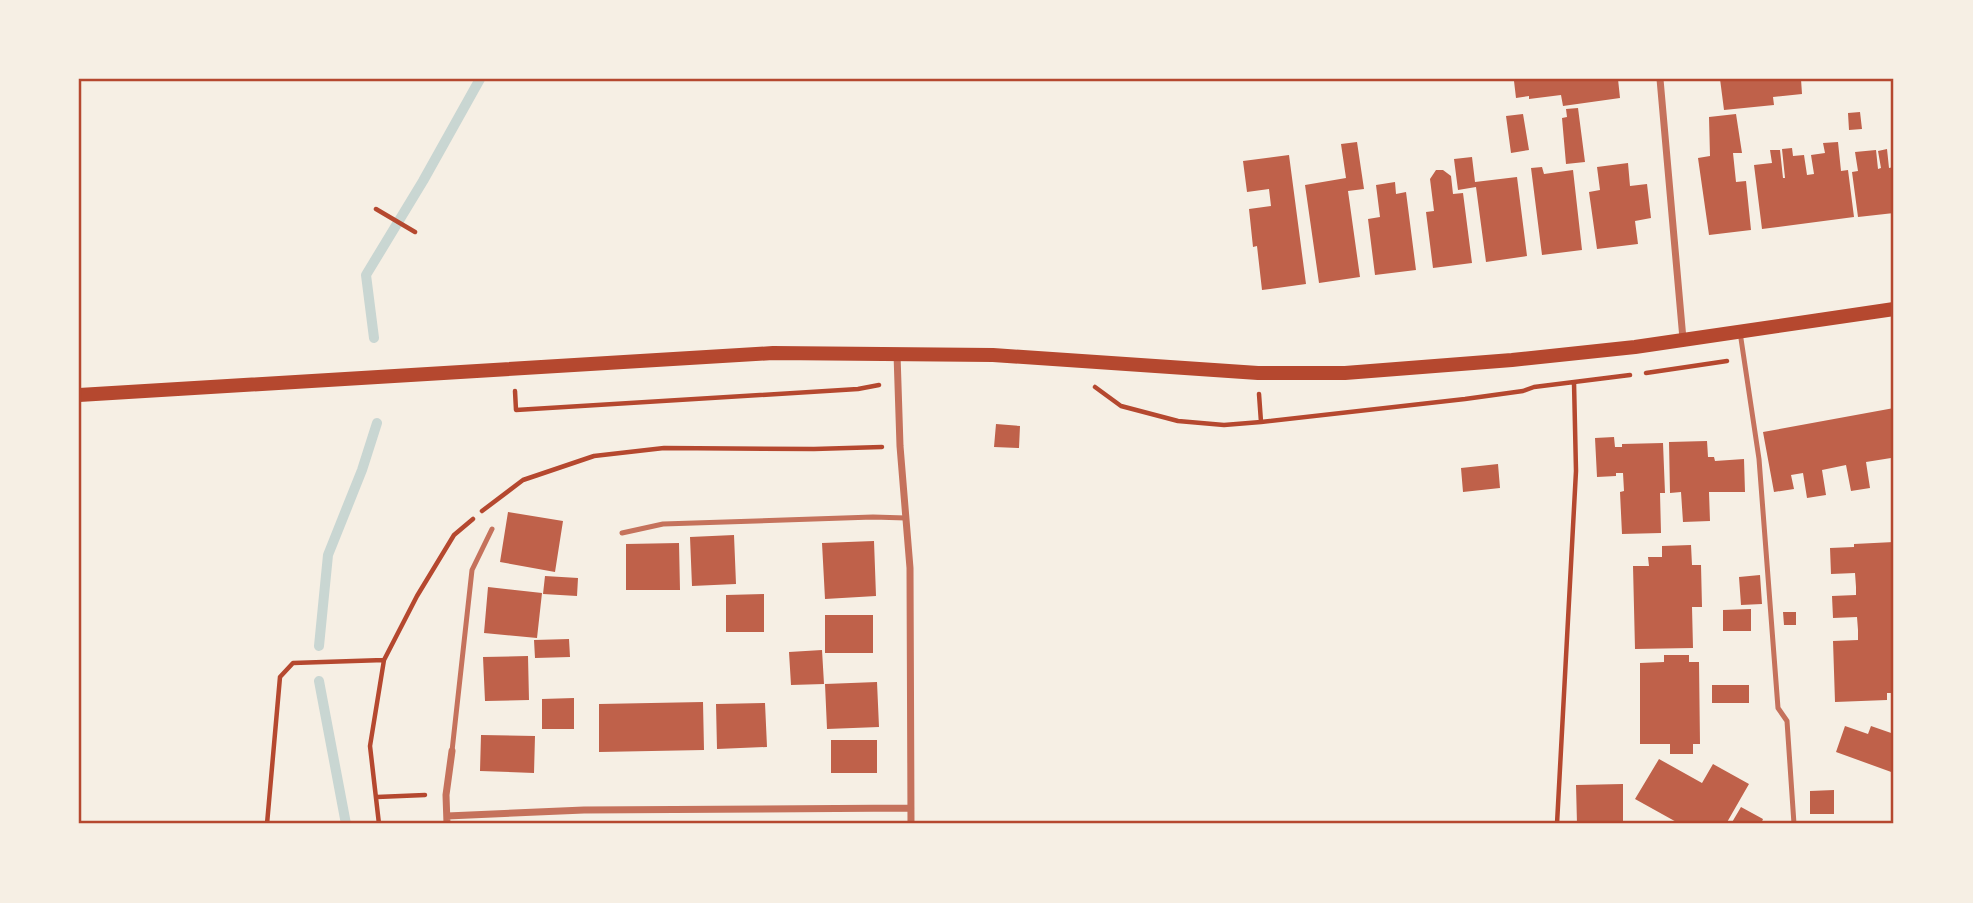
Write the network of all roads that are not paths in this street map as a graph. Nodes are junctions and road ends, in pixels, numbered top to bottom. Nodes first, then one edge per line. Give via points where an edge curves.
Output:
1 (1660, 79) edge
2 (1894, 309) edge
3 (1740, 332) junction
4 (1683, 341) junction
5 (897, 354) junction
6 (79, 395) edge
7 (906, 518) junction
8 (492, 529) dead end
9 (622, 533) dead end
10 (452, 751) joint
11 (911, 808) junction
12 (447, 820) edge
13 (911, 824) edge
14 (1794, 824) edge

1 - 4 street
2 - 3 main road
3 - 4 main road
3 - 14 lane via 1759,459 1778,708 1787,721
4 - 5 main road via 1317,374 993,355
5 - 6 main road via 773,353
5 - 7 street
7 - 9 lane via 663,524
7 - 11 street
8 - 10 lane via 472,570
10 - 12 street
11 - 12 street via 584,810
11 - 13 street

